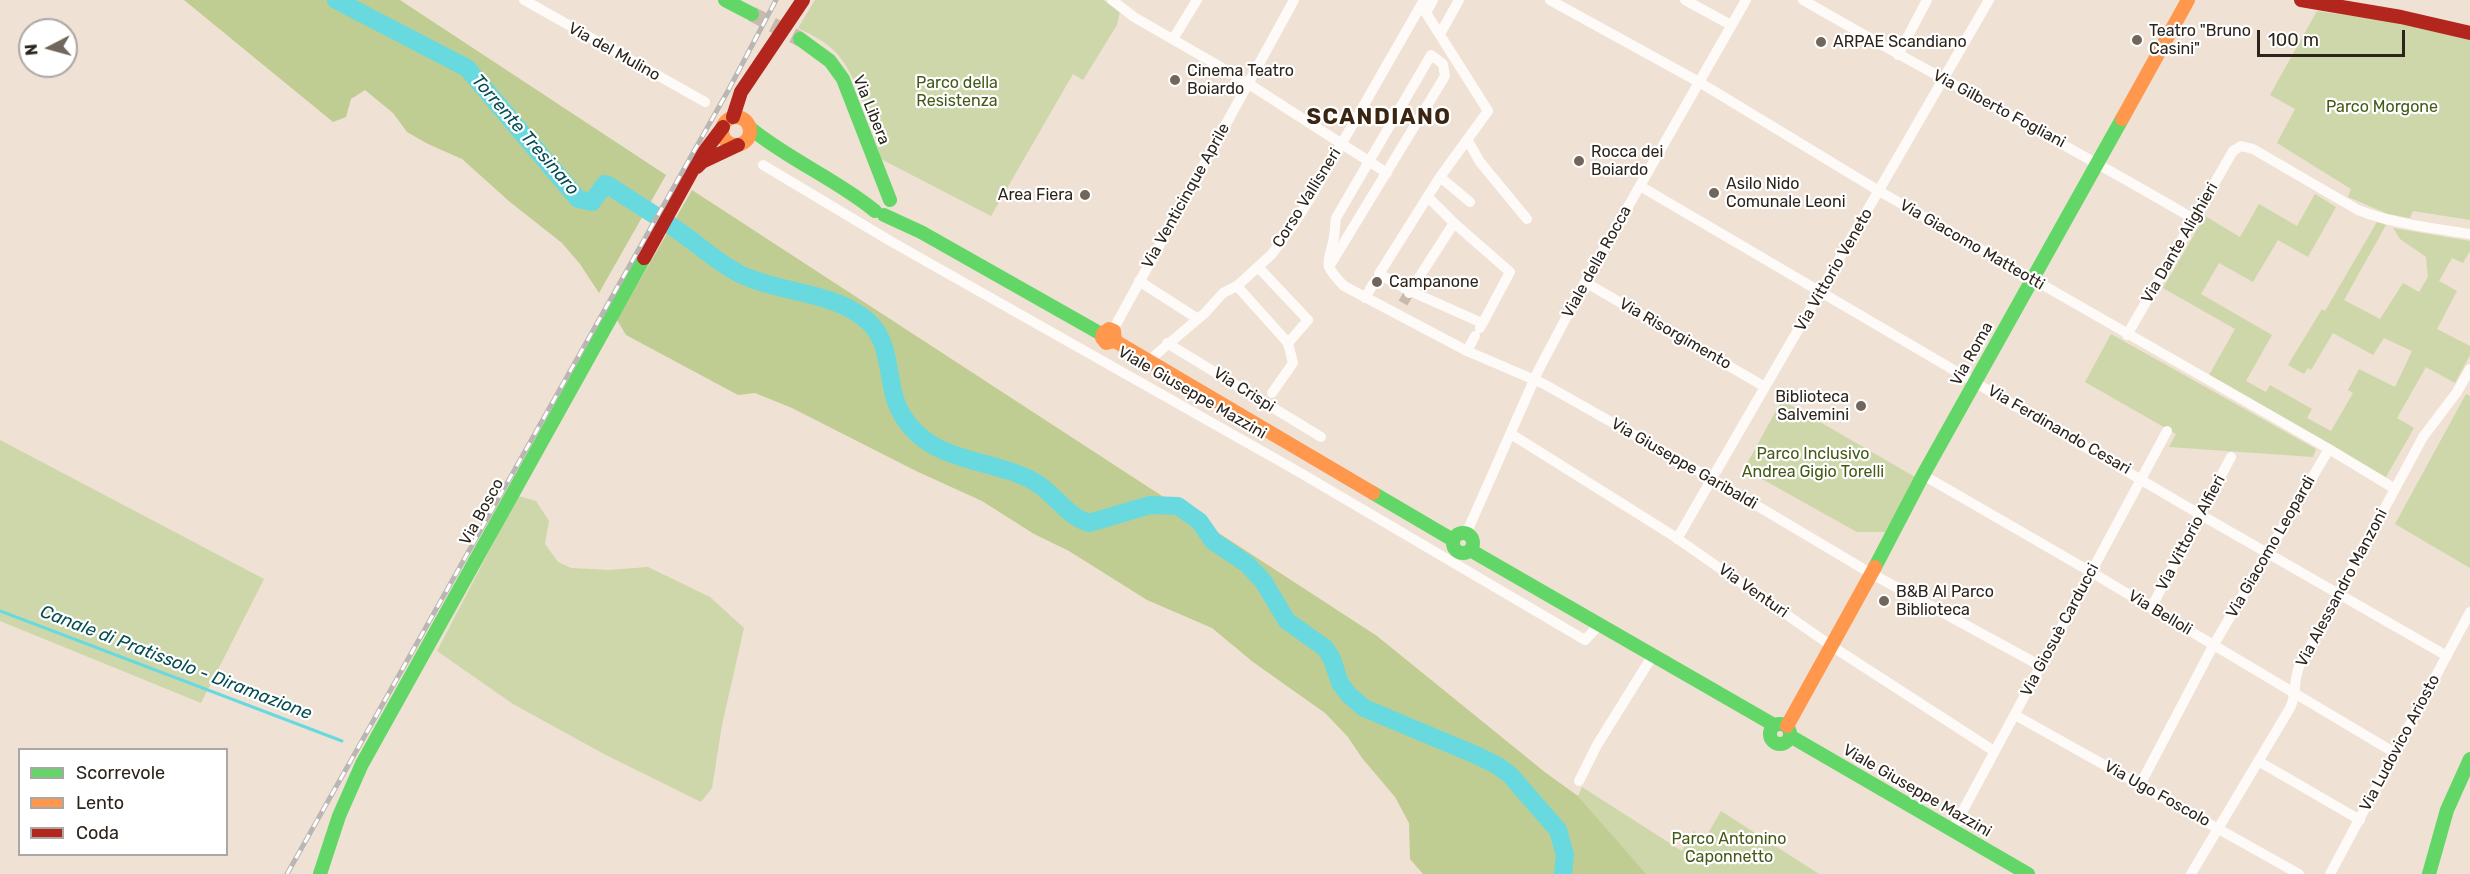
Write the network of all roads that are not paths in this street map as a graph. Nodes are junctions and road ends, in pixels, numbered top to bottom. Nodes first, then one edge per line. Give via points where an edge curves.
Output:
1 (524, 0) edge
2 (725, 0) edge
3 (803, 0) edge
4 (1112, 0) edge
5 (1197, 0) edge
6 (1294, 0) edge
7 (1433, 0) edge
8 (1459, 0) edge
9 (1550, 0) edge
10 (1685, 0) edge
11 (1746, 0) edge
12 (1803, 0) edge
13 (1927, 0) edge
14 (1989, 0) edge
15 (2188, 0) edge
16 (2301, 0) edge
17 (2327, 2) edge
18 (1565, 4) edge
19 (1424, 6) edge
20 (752, 14) tunnel mouth
21 (1731, 25) junction
22 (2470, 33) edge
23 (1440, 34) junction
24 (800, 39) tunnel mouth
25 (1173, 39) junction
26 (1898, 55) junction
27 (756, 69) junction
28 (1943, 80) junction
29 (1700, 82) junction
30 (1247, 83) junction
31 (705, 102) dead end
32 (728, 122) junction
33 (749, 126) junction
34 (1468, 141) junction
35 (741, 144) junction
36 (1342, 144) junction
37 (774, 148) junction
38 (1368, 161) junction
39 (2098, 163) junction
40 (763, 165) dead end
41 (693, 172) junction
42 (1387, 173) junction
43 (1440, 177) junction
44 (1640, 186) junction
45 (1879, 191) junction
46 (1428, 196) junction
47 (1470, 202) dead end
48 (883, 205) junction
49 (1527, 219) dead end
50 (2194, 219) junction
51 (1454, 223) junction
52 (2470, 234) edge
53 (1258, 267) junction
54 (1329, 267) junction
55 (2032, 280) junction
56 (1139, 281) junction
57 (1585, 282) junction
58 (1373, 284) dead end
59 (1238, 286) junction
60 (1410, 292) junction
61 (1820, 292) junction
62 (1365, 298) junction
63 (1404, 303) tunnel mouth
64 (1397, 315) junction
65 (1198, 319) junction
66 (1479, 329) junction
67 (2127, 334) junction
68 (1110, 336) junction
69 (1167, 343) junction
70 (1288, 343) junction
71 (1467, 351) junction
72 (1147, 362) junction
73 (2470, 369) edge
74 (1534, 379) junction
75 (1976, 382) junction
76 (1765, 387) junction
77 (1268, 399) junction
78 (2167, 431) dead end
79 (1511, 434) junction
80 (1321, 437) dead end
81 (2329, 449) junction
82 (2230, 457) dead end
83 (1923, 475) junction
84 (2141, 478) junction
85 (1712, 479) junction
86 (2395, 489) junction
87 (2201, 515) junction
88 (1466, 534) junction
89 (1677, 539) junction
90 (1453, 540) junction
91 (1470, 550) junction
92 (2267, 553) junction
93 (2091, 572) junction
94 (1872, 574) junction
95 (2338, 594) junction
96 (2151, 608) junction
97 (2470, 612) edge
98 (1600, 624) junction
99 (1833, 646) junction
100 (2213, 646) junction
101 (1653, 655) junction
102 (2447, 656) junction
103 (2039, 665) junction
104 (2295, 694) junction
105 (2015, 715) junction
106 (1784, 729) junction
107 (1994, 751) junction
108 (2395, 753) junction
109 (2470, 759) edge
110 (2258, 761) junction
111 (1579, 781) dead end
112 (2140, 785) junction
113 (2360, 820) junction
114 (2218, 828) junction
115 (1953, 830) junction
116 (320, 874) edge
117 (2028, 874) edge
118 (2190, 874) edge
119 (2299, 874) edge
120 (2330, 874) edge
121 (2429, 874) edge

1 - 31 street, Via del Mulino
2 - 20 street
3 - 27 street, Via Bosco
4 - 25 street
5 - 25 street
6 - 30 street, Via Venticinque Aprile
7 - 19 street, Corso Vallisneri
8 - 23 street
9 - 18 street, Via Giacomo Matteotti
10 - 21 street
11 - 21 street, Viale della Rocca
12 - 26 street, Via Gilberto Fogliani
13 - 26 street
14 - 28 street, Via Vittorio Veneto
15 - 39 street, Via Roma
16 - 17 street
17 - 22 street
18 - 29 street, Via Giacomo Matteotti
19 - 23 street
19 - 36 street, Corso Vallisneri
21 - 29 street, Viale della Rocca
23 - 34 street via 1488,111
24 - 48 street, Via Libera via 830,61 843,79 879,173
25 - 30 street
26 - 28 street, Via Gilberto Fogliani
27 - 32 street, Via Bosco
27 - 33 street via 747,105
28 - 39 street, Via Gilberto Fogliani
28 - 45 street, Via Vittorio Veneto
29 - 44 street, Viale della Rocca
29 - 45 street, Via Giacomo Matteotti
30 - 36 street
30 - 56 street, Via Venticinque Aprile
32 - 33 street via 741,118
32 - 35 street via 722,133 726,141
32 - 41 street, Via Bosco via 705,149
33 - 35 street via 749,136
33 - 37 street, Viale Giuseppe Mazzini
34 - 43 street
34 - 49 street via 1480,162
35 - 37 street, Viale Giuseppe Mazzini
35 - 41 street via 702,162
36 - 38 street
36 - 53 street, Corso Vallisneri via 1294,224
37 - 48 street, Viale Giuseppe Mazzini via 853,193
38 - 42 street
38 - 42 street via 1431,55 1443,64 1445,76
38 - 54 street via 1336,218
39 - 50 street, Via Gilberto Fogliani
39 - 55 street, Via Roma
40 - 98 street, Viale Giuseppe Mazzini via 1585,640
41 - 116 street, Via Bosco via 362,764
42 - 54 street
43 - 46 street
43 - 47 street
44 - 57 street, Viale della Rocca
44 - 61 street, Via Ferdinando Cesari
45 - 55 street, Via Giacomo Matteotti
45 - 61 street, Via Vittorio Veneto
46 - 51 street
46 - 60 street via 1379,274
48 - 68 street, Viale Giuseppe Mazzini via 921,232 1088,328
50 - 52 street, Via Dante Alighieri via 2233,151 2247,146 2358,210 2379,218
50 - 67 street, Via Dante Alighieri
51 - 60 street
51 - 66 street via 1510,272
53 - 59 street, Corso Vallisneri
53 - 70 street via 1308,320
54 - 62 street, Via Giuseppe Garibaldi via 1344,286
55 - 67 street, Via Giacomo Matteotti
55 - 75 street, Via Roma
56 - 65 street
56 - 68 street, Via Venticinque Aprile
57 - 74 street, Viale della Rocca
57 - 76 street, Via Risorgimento
58 - 62 street
59 - 65 street via 1223,293
59 - 70 street
60 - 66 street
61 - 75 street, Via Ferdinando Cesari
61 - 76 street, Via Vittorio Veneto
62 - 64 street, Via Giuseppe Garibaldi
63 - 64 street
64 - 71 street, Via Giuseppe Garibaldi
65 - 69 street
66 - 71 street
67 - 81 street, Via Giacomo Matteotti
68 - 72 street, Viale Giuseppe Mazzini
69 - 72 street
69 - 77 street, Via Crispi
70 - 77 street via 1293,363
71 - 74 street, Via Giuseppe Garibaldi
72 - 90 street, Viale Giuseppe Mazzini
73 - 86 street, Via Alessandro Manzoni
74 - 79 street, Viale della Rocca
74 - 85 street, Via Giuseppe Garibaldi
75 - 83 street, Via Roma
75 - 84 street, Via Ferdinando Cesari
76 - 85 street, Via Vittorio Veneto
77 - 80 street, Via Crispi
78 - 84 street, Via Giosuè Carducci
79 - 88 street, Viale della Rocca
79 - 89 street, Via Venturi
81 - 86 street, Via Giacomo Matteotti
81 - 92 street, Via Giacomo Leopardi
82 - 87 street, Via Vittorio Alfieri
83 - 93 street, Via Belloli
83 - 94 street, Via Roma
84 - 87 street, Via Ferdinando Cesari
84 - 93 street, Via Giosuè Carducci
85 - 89 street, Via Vittorio Veneto
85 - 94 street, Via Giuseppe Garibaldi
86 - 95 street, Via Alessandro Manzoni
87 - 92 street, Via Ferdinando Cesari
87 - 96 street, Via Vittorio Alfieri
88 - 90 street
88 - 91 street via 1472,541
89 - 99 street, Via Venturi
90 - 91 street via 1457,552
91 - 98 street, Viale Giuseppe Mazzini
92 - 95 street, Via Ferdinando Cesari
92 - 100 street, Via Giacomo Leopardi
93 - 96 street, Via Belloli
93 - 103 street, Via Giosuè Carducci
94 - 99 street, Via Roma
94 - 103 street, Via Giuseppe Garibaldi
95 - 102 street, Via Ferdinando Cesari
95 - 104 street, Via Alessandro Manzoni via 2299,667
96 - 100 street, Via Belloli
97 - 102 street, Via Ludovico Ariosto
98 - 101 street, Viale Giuseppe Mazzini
99 - 106 street, Via Roma
99 - 107 street, Via Venturi
100 - 104 street, Via Belloli
100 - 112 street, Via Giacomo Leopardi
101 - 106 street, Viale Giuseppe Mazzini
101 - 111 street
102 - 108 street, Via Ludovico Ariosto
103 - 105 street, Via Giosuè Carducci
104 - 108 street, Via Belloli
104 - 110 street, Via Alessandro Manzoni
105 - 107 street, Via Giosuè Carducci
105 - 112 street, Via Ugo Foscolo
106 - 115 street, Viale Giuseppe Mazzini
107 - 115 street, Via Giosuè Carducci
108 - 113 street, Via Ludovico Ariosto
109 - 121 street via 2446,810
110 - 113 street
110 - 114 street, Via Alessandro Manzoni
112 - 114 street, Via Ugo Foscolo
113 - 120 street, Via Ludovico Ariosto
114 - 118 street, Via Alessandro Manzoni
114 - 119 street, Via Ugo Foscolo
115 - 117 street, Viale Giuseppe Mazzini

